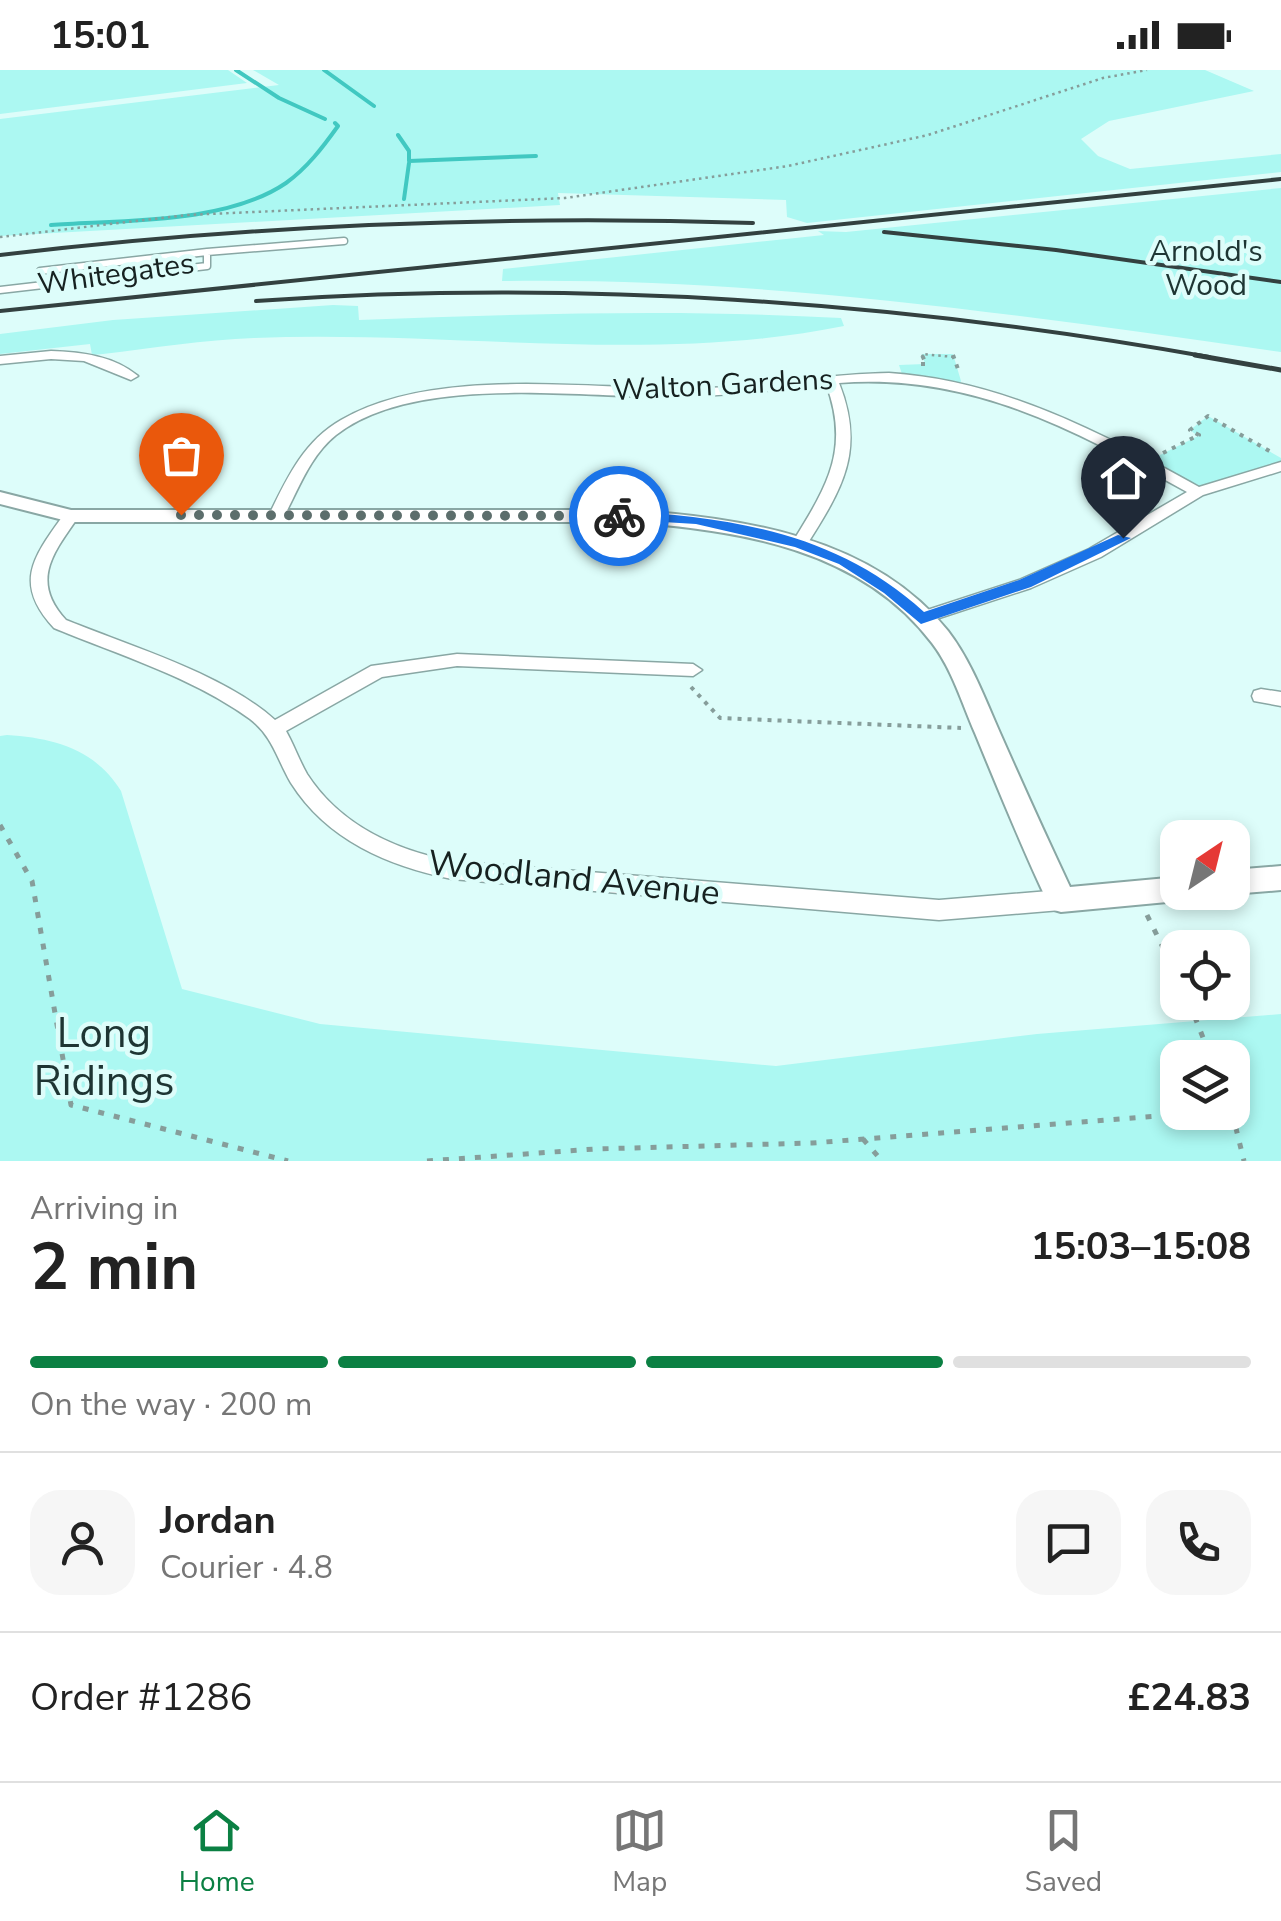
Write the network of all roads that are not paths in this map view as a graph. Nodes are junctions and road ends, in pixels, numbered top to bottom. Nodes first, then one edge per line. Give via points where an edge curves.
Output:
1 (344, 241) dead end
2 (207, 252) junction
3 (40, 271) dead end
4 (0, 290) edge
5 (0, 360) edge
6 (132, 376) dead end
7 (832, 382) junction
8 (1281, 466) edge
9 (1198, 492) junction
10 (0, 498) edge
11 (276, 515) junction
12 (71, 516) junction
13 (800, 543) junction
14 (921, 618) junction
15 (693, 670) road end
16 (274, 729) junction
17 (1281, 878) edge
18 (1250, 881) edge
19 (1160, 891) edge
20 (1061, 900) junction

1 - 2 lane, Whitegates
2 - 3 lane
2 - 4 lane, Whitegates via 207,266
5 - 6 street via 82,355
7 - 9 street, Walton Gardens via 874,376 946,383 1046,414
7 - 11 street, Walton Gardens via 692,393 496,392 390,405 323,436 307,452
7 - 13 street via 846,422 846,450
8 - 9 street
9 - 14 street via 1025,584
10 - 12 street
11 - 12 street
11 - 13 street via 628,516 696,520
12 - 16 street via 40,564 48,614 205,687
13 - 14 street via 845,561
14 - 20 street via 940,638 986,729
15 - 16 street via 456,660 378,672
16 - 20 street, Woodland Avenue via 298,776 343,829 419,865 939,910
17 - 18 street
19 - 20 street, Woodland Avenue

